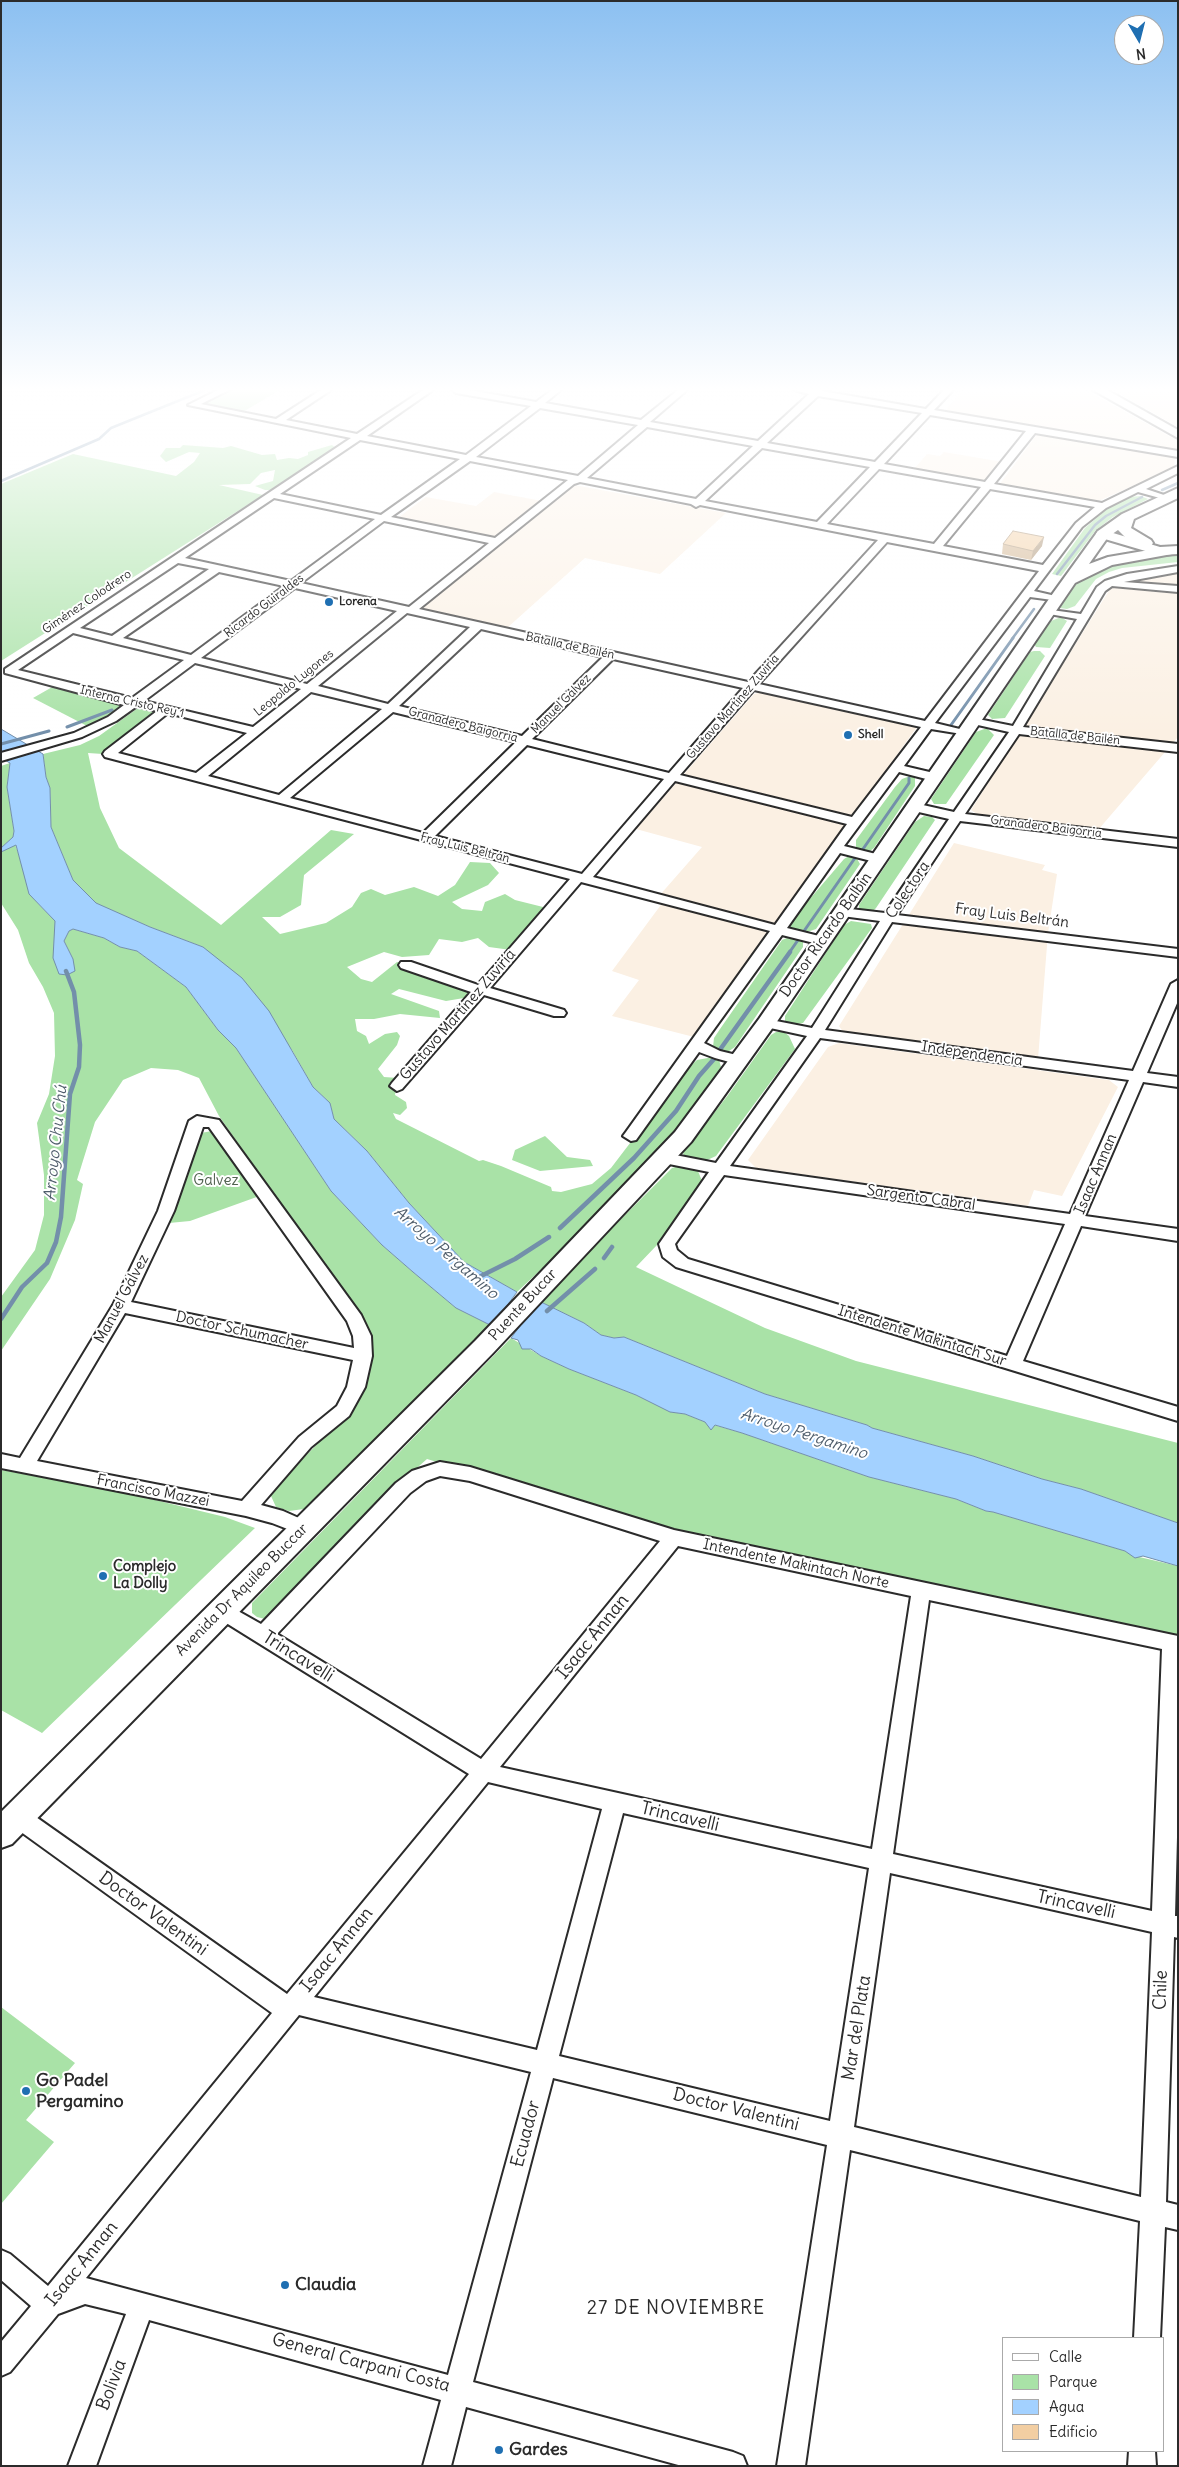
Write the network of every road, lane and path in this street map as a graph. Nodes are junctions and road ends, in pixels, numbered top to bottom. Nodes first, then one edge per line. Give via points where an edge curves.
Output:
1 (257, 505) edge
2 (324, 505) edge
3 (401, 505) edge
4 (544, 505) edge
5 (702, 505) edge
6 (839, 505) edge
7 (971, 505) edge
8 (1098, 505) edge
9 (1150, 505) edge
10 (1103, 506) joint
11 (1128, 516) junction
12 (384, 517) junction
13 (819, 526) junction
14 (1104, 533) junction
15 (885, 538) junction
16 (498, 542) junction
17 (1146, 543) junction
18 (936, 548) junction
19 (1174, 550) edge
20 (176, 558) junction
21 (218, 568) junction
22 (1178, 568) edge
23 (1046, 569) junction
24 (1109, 583) junction
25 (294, 584) junction
26 (1178, 589) edge
27 (1028, 593) junction
28 (1056, 599) junction
29 (408, 610) junction
30 (1082, 617) junction
31 (478, 626) junction
32 (70, 629) junction
33 (113, 640) junction
34 (611, 655) junction
35 (193, 659) junction
36 (10, 671) joint
37 (751, 686) junction
38 (310, 688) junction
39 (136, 702) junction
40 (391, 707) junction
41 (166, 709) junction
42 (927, 724) junction
43 (968, 727) junction
44 (1016, 730) junction
45 (256, 731) junction
46 (524, 740) junction
47 (1178, 748) edge
48 (109, 754) joint
49 (1, 757) edge
50 (895, 767) junction
51 (673, 776) junction
52 (934, 777) junction
53 (198, 778) junction
54 (281, 799) junction
55 (914, 807) junction
56 (958, 817) junction
57 (855, 822) junction
58 (425, 838) junction
59 (1178, 843) edge
60 (836, 848) junction
61 (878, 859) junction
62 (581, 878) junction
63 (842, 912) junction
64 (889, 917) junction
65 (777, 930) junction
66 (822, 942) junction
67 (1178, 953) edge
68 (406, 965) dead end
69 (1178, 984) edge
70 (480, 990) junction
71 (559, 1013) dead end
72 (766, 1023) junction
73 (816, 1033) junction
74 (696, 1045) junction
75 (740, 1060) junction
76 (1137, 1077) junction
77 (1178, 1082) edge
78 (397, 1086) dead end
79 (631, 1136) dead end
80 (665, 1158) junction
81 (718, 1169) junction
82 (1076, 1220) junction
83 (1178, 1235) edge
84 (668, 1253) joint
85 (562, 1263) joint
86 (121, 1306) junction
87 (484, 1347) joint
88 (362, 1356) junction
89 (1013, 1363) junction
90 (1178, 1414) edge
91 (1, 1461) edge
92 (25, 1466) junction
93 (246, 1509) junction
94 (303, 1528) junction
95 (674, 1538) junction
96 (921, 1591) junction
97 (222, 1610) junction
98 (263, 1635) junction
99 (1175, 1643) edge
100 (483, 1771) junction
101 (615, 1802) junction
102 (10, 1826) edge
103 (882, 1862) junction
104 (1171, 1925) edge
105 (291, 2007) junction
106 (545, 2064) junction
107 (840, 2135) junction
108 (1151, 2212) junction
109 (1178, 2218) edge
110 (1, 2263) edge
111 (49, 2304) junction
112 (142, 2305) junction
113 (1146, 2337) edge
114 (1, 2363) edge
115 (457, 2389) junction
116 (1142, 2452) edge
117 (82, 2466) edge
118 (437, 2466) edge
119 (733, 2466) edge
120 (791, 2466) edge
121 (1142, 2466) edge

1 - 20 street, Giménez Colodrero
2 - 12 street
3 - 12 street, Ricardo Güiraldes
4 - 16 street, Leopoldo Lugones
5 - 13 street
6 - 13 street
7 - 18 street
8 - 10 street
9 - 11 highway, Doctor Ricardo Balbín
10 - 23 street via 1079,525
11 - 14 highway, Doctor Ricardo Balbín
11 - 17 highway via 1124,529
12 - 16 street
12 - 25 street, Ricardo Güiraldes
13 - 15 street
14 - 17 main road
14 - 19 main road via 1153,549
14 - 28 highway, Doctor Ricardo Balbín
15 - 18 street
15 - 37 street, Gustavo Martínez Zuviría
16 - 29 street, Leopoldo Lugones
17 - 19 main road
18 - 23 street
19 - 28 highway via 1108,561 1087,570
20 - 21 street, Batalla de Bailén
20 - 32 street, Giménez Colodrero
21 - 25 street, Batalla de Bailén
21 - 33 street
22 - 24 street via 1143,573
23 - 27 street
24 - 26 street
24 - 30 street, Colectora via 1101,589
25 - 29 street, Batalla de Bailén
25 - 35 street, Ricardo Güiraldes
27 - 28 street
27 - 42 street
28 - 30 street
28 - 43 highway, Doctor Ricardo Balbín
29 - 31 street, Batalla de Bailén
29 - 38 street, Leopoldo Lugones
30 - 44 street, Colectora
31 - 34 street, Batalla de Bailén
31 - 40 street
32 - 33 street, Granadero Baigorria
32 - 36 street, Giménez Colodrero
33 - 35 street, Granadero Baigorria
34 - 37 street, Batalla de Bailén
34 - 46 street, Manuel Gálvez
35 - 38 street, Granadero Baigorria
35 - 39 street, Ricardo Güiraldes
36 - 39 street, Interna Cristo Rey 1
37 - 42 street, Batalla de Bailén
37 - 51 street, Gustavo Martínez Zuviría
38 - 40 street, Granadero Baigorria
38 - 45 street, Leopoldo Lugones
39 - 41 street, Interna Cristo Rey 1
39 - 49 street, Ricardo Güiraldes via 91,730
40 - 46 street, Granadero Baigorria
40 - 54 street
41 - 45 street, Interna Cristo Rey 1
41 - 48 street
42 - 43 street, Batalla de Bailén
42 - 50 street
43 - 44 street, Batalla de Bailén
43 - 52 highway, Doctor Ricardo Balbín
44 - 47 street, Batalla de Bailén
44 - 56 street, Colectora
45 - 53 street, Leopoldo Lugones
46 - 51 street, Granadero Baigorria
46 - 58 street, Manuel Gálvez
48 - 53 street, Fray Luis Beltrán
50 - 52 street
50 - 57 street
51 - 57 street, Granadero Baigorria
51 - 62 street, Gustavo Martínez Zuviría
52 - 55 highway, Doctor Ricardo Balbín
53 - 54 street, Fray Luis Beltrán
54 - 58 street, Fray Luis Beltrán
55 - 56 street, Granadero Baigorria
55 - 61 highway, Doctor Ricardo Balbín
56 - 59 street, Granadero Baigorria
56 - 64 street, Colectora
57 - 60 street
58 - 62 street, Fray Luis Beltrán
60 - 61 street
60 - 65 street
61 - 63 highway, Doctor Ricardo Balbín
62 - 65 street, Fray Luis Beltrán
62 - 70 street, Gustavo Martínez Zuviría
63 - 64 street, Fray Luis Beltrán
63 - 66 highway, Doctor Ricardo Balbín
64 - 67 street, Fray Luis Beltrán
64 - 73 street, Colectora
65 - 66 street, Fray Luis Beltrán
65 - 74 street
66 - 72 highway, Doctor Ricardo Balbín
68 - 70 street
69 - 76 street, Isaac Annan
70 - 71 street
70 - 78 street, Gustavo Martínez Zuviría
72 - 73 street, Independencia
72 - 75 highway, Doctor Ricardo Balbín
73 - 76 street, Independencia
73 - 81 street, Colectora
74 - 75 street
74 - 79 street
75 - 80 highway, Doctor Ricardo Balbín
76 - 77 street, Independencia
76 - 82 street, Isaac Annan
80 - 81 street, Sargento Cabral
80 - 85 highway, Doctor Ricardo Balbín
81 - 82 street, Sargento Cabral
81 - 84 street, Colectora via 667,1244
82 - 83 street, Sargento Cabral
82 - 89 street, Isaac Annan
84 - 89 street, Intendente Makintach Sur via 698,1269
85 - 87 highway, Puente Bucar
86 - 88 street, Doctor Schumacher
86 - 88 street, Manuel Gálvez via 166,1211 197,1121 214,1123 354,1318 362,1336
86 - 92 street, Manuel Gálvez
87 - 94 highway, Avenida Dr Aquileo Buccar
88 - 93 street via 356,1387 342,1411 305,1442
89 - 90 street, Intendente Makintach Sur
91 - 92 street, Francisco Mazzei
92 - 93 street, Francisco Mazzei
93 - 94 street, Francisco Mazzei via 276,1516
94 - 97 highway, Avenida Dr Aquileo Buccar
95 - 96 street, Intendente Makintach Norte
95 - 98 street, Intendente Makintach Norte via 470,1474 440,1470 419,1476 403,1488
95 - 100 street, Isaac Annan
96 - 99 street, Intendente Makintach Norte
96 - 103 street, Mar del Plata
97 - 98 street, Trincavelli
97 - 102 highway, Avenida Dr Aquileo Buccar
98 - 100 street, Trincavelli
99 - 104 street, Chile
100 - 101 street, Trincavelli
100 - 105 street, Isaac Annan
101 - 103 street, Trincavelli
101 - 106 street, Ecuador
102 - 105 street, Doctor Valentini
103 - 104 street, Trincavelli
103 - 107 street, Mar del Plata
104 - 108 street, Chile
105 - 106 street, Doctor Valentini
105 - 111 street, Isaac Annan
106 - 107 street, Doctor Valentini
106 - 115 street, Ecuador
107 - 108 street, Doctor Valentini
107 - 120 street, Mar del Plata
108 - 109 street, Doctor Valentini
108 - 113 street, Chile
110 - 111 street
111 - 112 street, General Carpani Costa via 85,2291
111 - 114 street, Isaac Annan
112 - 115 street, General Carpani Costa
112 - 117 street, Bolivia
115 - 118 street, Ecuador
115 - 119 street, General Carpani Costa
116 - 121 street

